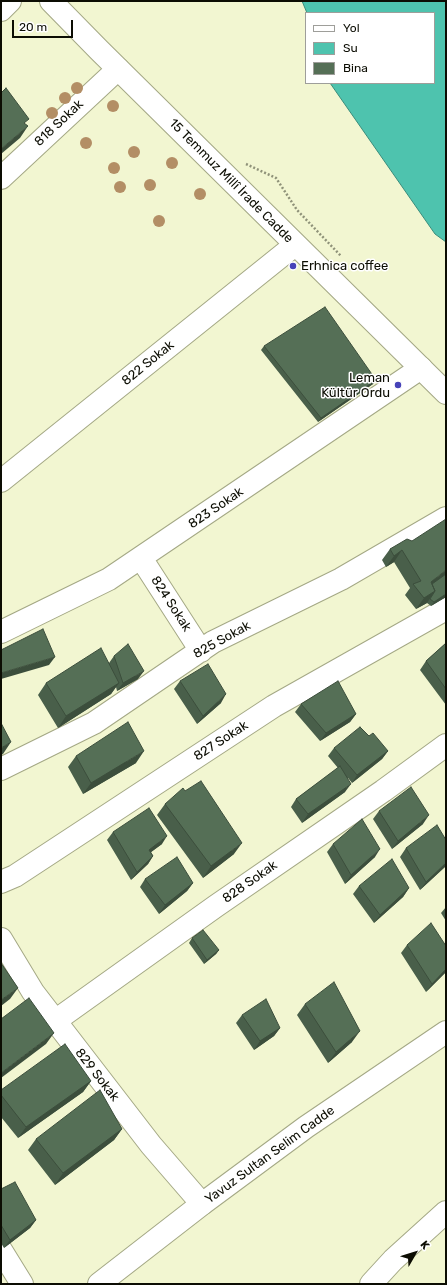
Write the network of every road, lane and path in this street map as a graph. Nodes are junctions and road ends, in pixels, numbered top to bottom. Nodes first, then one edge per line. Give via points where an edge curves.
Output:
1 (10, 1) edge
2 (51, 1) edge
3 (1, 10) edge
4 (118, 69) junction
5 (1, 178) edge
6 (295, 245) junction
7 (421, 368) junction
8 (446, 393) edge
9 (1, 481) edge
10 (446, 518) edge
11 (141, 558) junction
12 (446, 609) edge
13 (1, 632) edge
14 (201, 651) junction
15 (446, 745) edge
16 (1, 769) edge
17 (1, 882) edge
18 (1, 939) edge
19 (55, 1021) junction
20 (446, 1032) edge
21 (202, 1204) junction
22 (446, 1212) edge
23 (1, 1250) edge
24 (22, 1284) edge
25 (99, 1284) edge
26 (371, 1284) edge

1 - 3 street
2 - 4 street, 15 Temmuz Millî İrade Cadde
4 - 5 street, 818 Sokak
4 - 6 street, 15 Temmuz Millî İrade Cadde
6 - 7 street, 15 Temmuz Millî İrade Cadde
6 - 9 street, 822 Sokak
7 - 8 street, 15 Temmuz Millî İrade Cadde
7 - 11 street, 823 Sokak
10 - 14 street, 825 Sokak via 341,579
11 - 13 street, 823 Sokak via 109,579
11 - 14 street, 824 Sokak
12 - 17 street, 827 Sokak via 274,706 15,876
14 - 16 street, 825 Sokak via 94,723
15 - 19 street, 828 Sokak
18 - 19 street, 829 Sokak via 33,992
19 - 21 street, 829 Sokak via 151,1145
20 - 21 street, Yavuz Sultan Selim Cadde via 306,1127
21 - 25 street, Yavuz Sultan Selim Cadde
22 - 26 street via 393,1260
23 - 24 street

